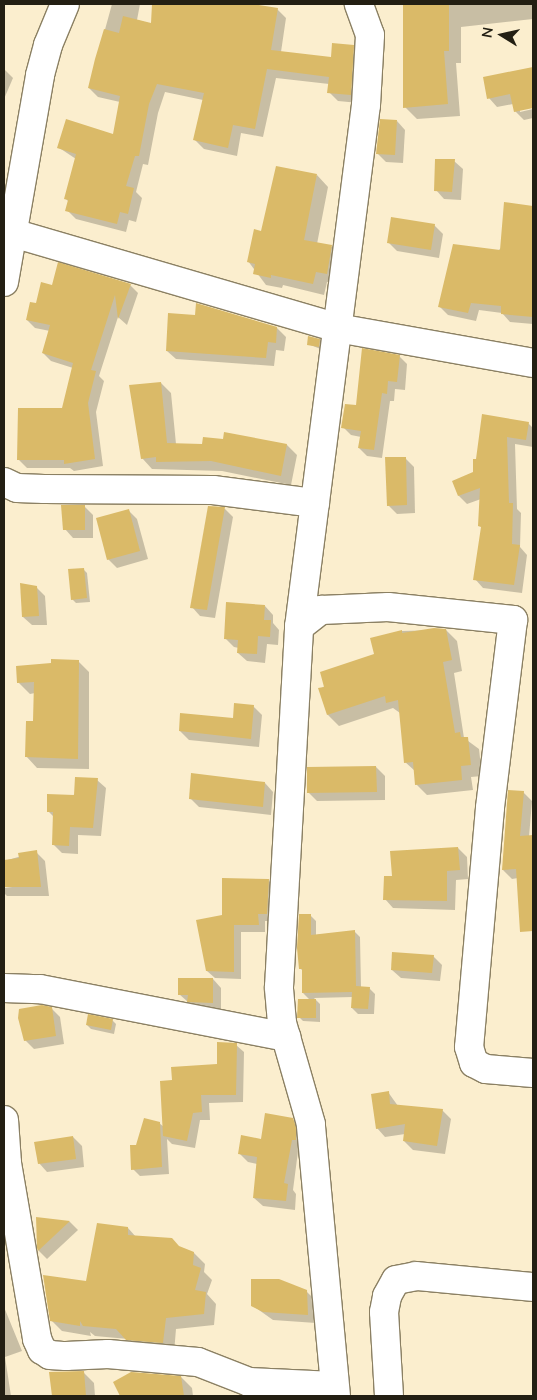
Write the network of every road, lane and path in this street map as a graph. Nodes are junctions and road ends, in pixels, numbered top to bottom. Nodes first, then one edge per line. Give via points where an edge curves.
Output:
1 (65, 4) edge
2 (360, 4) edge
3 (11, 205) edge
4 (14, 233) junction
5 (4, 282) edge
6 (338, 328) junction
7 (533, 363) edge
8 (4, 482) edge
9 (314, 503) junction
10 (311, 604) junction
11 (523, 619) edge
12 (4, 988) edge
13 (286, 1037) junction
14 (533, 1074) edge
15 (4, 1120) edge
16 (533, 1287) edge
17 (335, 1391) edge
18 (388, 1396) edge

1 - 3 street via 48,45
2 - 6 street via 370,35 366,105
3 - 4 street
4 - 5 street
4 - 6 street
6 - 7 street
6 - 9 street
8 - 9 street via 17,488 213,490
9 - 10 street
10 - 11 street via 415,608
10 - 13 street via 299,627 278,987
11 - 14 street via 490,808 469,1047 474,1062 486,1069
12 - 13 street via 40,988
13 - 17 street via 311,1124
15 - 17 street via 7,1163 37,1339 42,1350 50,1355 108,1354 198,1362 249,1382
16 - 18 street via 416,1276 396,1280 386,1296 384,1312

